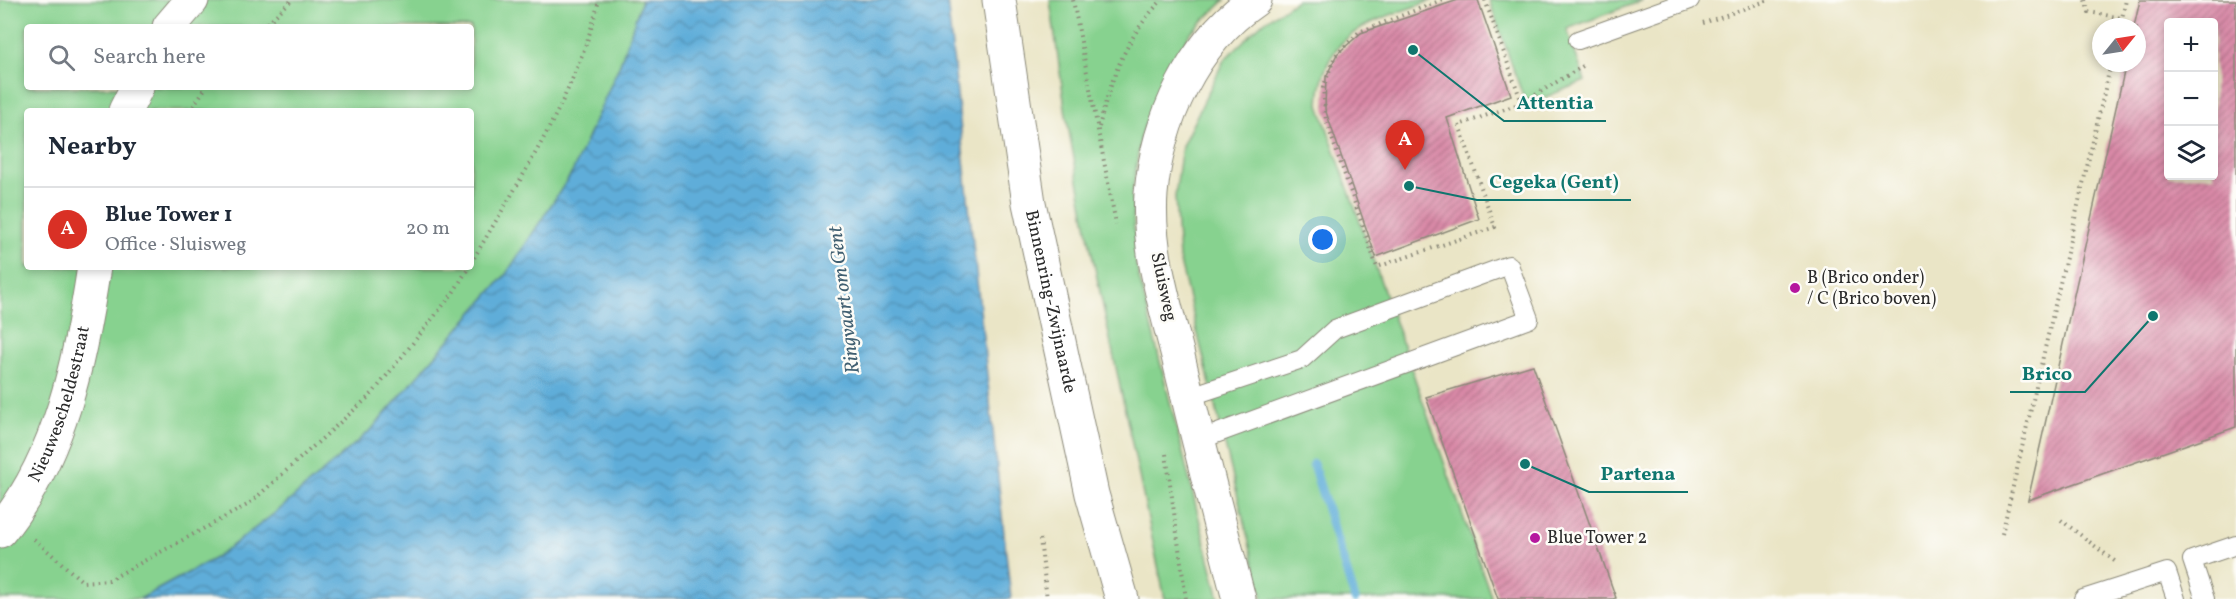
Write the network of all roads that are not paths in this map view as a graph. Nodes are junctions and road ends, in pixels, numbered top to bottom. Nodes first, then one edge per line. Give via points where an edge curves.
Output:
1 (192, 0) edge
2 (999, 0) edge
3 (1255, 0) edge
4 (1690, 0) edge
5 (172, 24) edge
6 (1578, 40) dead end
7 (136, 90) edge
8 (126, 108) edge
9 (93, 270) edge
10 (1188, 397) junction
11 (1198, 440) junction
12 (8, 522) edge
13 (2236, 545) edge
14 (1122, 599) edge
15 (1239, 599) edge
16 (2083, 599) edge
17 (2176, 599) edge
18 (2205, 599) edge

1 - 5 main road
2 - 14 main road, Binnenring-Zwijnaarde via 1029,202 1092,494
3 - 10 main road, Sluisweg via 1205,45 1159,140 1151,196 1155,262
4 - 6 lane
7 - 8 main road
9 - 12 main road, Nieuwescheldestraat via 75,378 44,459
10 - 11 main road, Sluisweg
10 - 11 lane via 1302,359 1335,329 1509,265 1529,319
11 - 15 main road, Sluisweg
13 - 18 lane via 2192,560
16 - 17 lane via 2167,572

